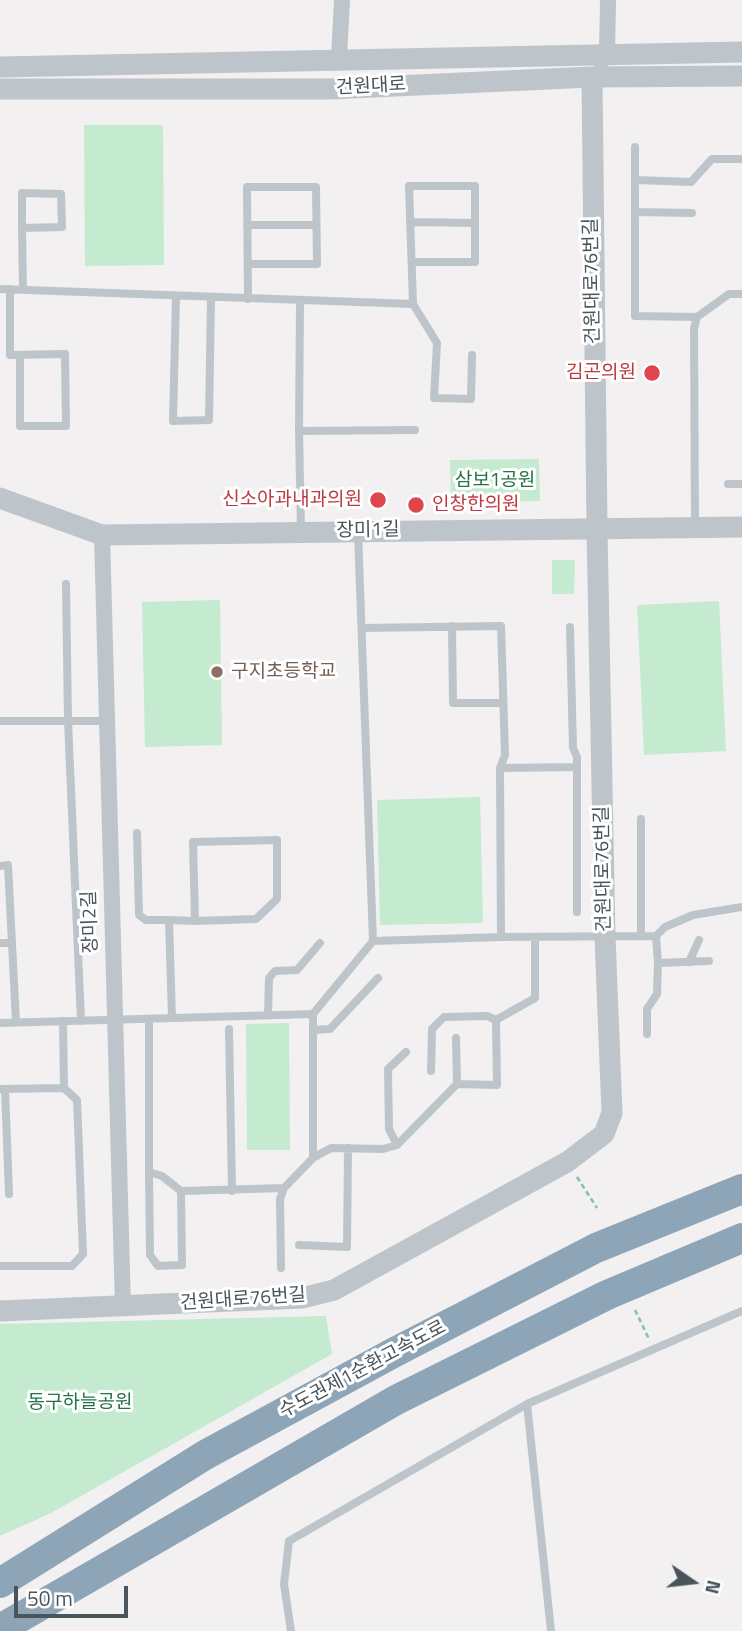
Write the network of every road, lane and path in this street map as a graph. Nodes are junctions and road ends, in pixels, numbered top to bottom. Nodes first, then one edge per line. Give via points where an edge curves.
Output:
1 (342, 0) edge
2 (608, 0) edge
3 (607, 52) junction
4 (742, 52) edge
5 (339, 58) junction
6 (0, 67) edge
7 (592, 76) junction
8 (742, 76) edge
9 (0, 89) edge
10 (635, 147) dead end
11 (742, 159) edge
12 (636, 180) junction
13 (636, 212) junction
14 (692, 213) dead end
15 (410, 222) junction
16 (475, 223) junction
17 (247, 225) junction
18 (316, 225) junction
19 (22, 228) junction
20 (412, 262) junction
21 (248, 264) junction
22 (0, 289) edge
23 (10, 289) junction
24 (23, 290) junction
25 (742, 294) edge
26 (176, 297) junction
27 (211, 298) junction
28 (248, 299) junction
29 (300, 301) junction
30 (413, 304) junction
31 (697, 317) junction
32 (20, 355) junction
33 (472, 355) dead end
34 (299, 430) junction
35 (415, 430) dead end
36 (728, 484) dead end
37 (742, 484) edge
38 (0, 498) edge
39 (742, 527) edge
40 (695, 528) junction
41 (358, 530) junction
42 (597, 530) junction
43 (301, 533) junction
44 (102, 535) junction
45 (66, 584) dead end
46 (452, 626) junction
47 (570, 627) dead end
48 (362, 628) junction
49 (503, 703) junction
50 (0, 721) edge
51 (68, 721) junction
52 (106, 721) junction
53 (577, 767) junction
54 (500, 768) junction
55 (641, 819) dead end
56 (137, 833) dead end
57 (0, 866) edge
58 (742, 907) edge
59 (577, 912) dead end
60 (169, 919) junction
61 (195, 921) junction
62 (641, 936) junction
63 (656, 936) junction
64 (500, 937) junction
65 (605, 937) junction
66 (535, 938) junction
67 (699, 940) dead end
68 (373, 941) junction
69 (0, 943) edge
70 (11, 943) junction
71 (320, 943) dead end
72 (709, 961) dead end
73 (689, 962) junction
74 (658, 963) junction
75 (378, 978) dead end
76 (268, 1014) junction
77 (313, 1014) junction
78 (172, 1018) junction
79 (149, 1020) junction
80 (496, 1020) junction
81 (63, 1021) junction
82 (81, 1021) junction
83 (115, 1021) junction
84 (16, 1022) junction
85 (0, 1023) edge
86 (229, 1029) dead end
87 (313, 1030) junction
88 (648, 1034) dead end
89 (456, 1038) dead end
90 (406, 1052) dead end
91 (432, 1071) dead end
92 (457, 1084) junction
93 (64, 1088) junction
94 (3, 1089) edge
95 (397, 1145) junction
96 (348, 1148) junction
97 (313, 1158) junction
98 (4, 1159) edge
99 (567, 1162) junction
100 (149, 1172) junction
101 (284, 1188) junction
102 (742, 1189) edge
103 (181, 1191) junction
104 (232, 1191) junction
105 (9, 1194) dead end
106 (597, 1208) dead end
107 (742, 1238) edge
108 (299, 1245) dead end
109 (0, 1266) edge
110 (281, 1268) dead end
111 (123, 1308) junction
112 (635, 1310) dead end
113 (0, 1311) edge
114 (742, 1311) edge
115 (654, 1350) junction
116 (527, 1405) junction
117 (0, 1583) edge
118 (0, 1629) edge
119 (291, 1631) edge
120 (551, 1631) edge

1 - 5 street
2 - 3 street
3 - 4 street, 건원대로
3 - 5 street, 건원대로
3 - 7 street
5 - 6 street, 건원대로
7 - 8 street, 건원대로
7 - 9 street, 건원대로 via 330,89
7 - 42 street, 건원대로76번길
10 - 12 lane
11 - 12 lane via 712,159 691,182
12 - 13 lane
13 - 14 lane
13 - 31 lane via 635,316
15 - 16 lane
15 - 16 lane via 409,186 475,186
15 - 20 lane
16 - 20 lane via 475,262
17 - 18 lane
17 - 18 lane via 247,187 316,187
17 - 21 lane
18 - 21 lane via 317,264
19 - 19 lane via 22,193 61,194 62,227
19 - 24 lane
20 - 30 lane
21 - 28 lane
22 - 23 lane
23 - 24 lane
23 - 32 lane via 10,355
24 - 26 lane
25 - 31 lane via 729,294
26 - 27 lane
26 - 27 lane via 173,421 209,420
27 - 28 lane
28 - 29 lane
29 - 30 lane
29 - 34 lane
30 - 33 lane via 436,343 434,398 471,399
31 - 40 lane
32 - 32 lane via 65,354 66,426 20,426
34 - 35 lane
34 - 43 lane
36 - 37 lane
38 - 44 street, 장미1길
39 - 40 street, 장미1길
40 - 42 street, 장미1길
41 - 42 street, 장미1길
41 - 43 street, 장미1길
41 - 48 lane
42 - 65 street, 건원대로76번길
43 - 44 street, 장미1길
44 - 52 street, 장미2길
45 - 51 lane
46 - 48 lane
46 - 49 lane via 501,626
46 - 49 lane via 453,703
47 - 53 lane
48 - 68 lane
49 - 54 lane via 505,755
50 - 51 lane
51 - 52 lane
51 - 82 lane
52 - 83 street, 장미2길
53 - 54 lane
53 - 59 lane
54 - 64 lane
55 - 62 lane
56 - 60 lane via 139,915 146,920
57 - 70 lane via 8,865
58 - 63 lane via 693,915
60 - 61 lane
60 - 78 lane
61 - 61 lane via 256,919 277,899 277,840 193,842
62 - 63 lane
62 - 65 lane
63 - 74 lane
64 - 66 lane
64 - 68 lane
65 - 66 lane
65 - 99 street, 건원대로76번길 via 612,1113 604,1135
66 - 80 lane via 535,998
67 - 73 lane
68 - 77 lane
69 - 70 lane
70 - 84 lane
71 - 76 lane via 297,970 275,971 270,978
72 - 73 lane
73 - 74 lane
74 - 88 lane via 657,994 647,1009
75 - 87 lane via 330,1029
76 - 77 lane
76 - 78 lane
77 - 87 lane
78 - 79 lane
79 - 83 lane
79 - 100 lane
80 - 91 lane via 444,1017 432,1029
80 - 92 lane via 497,1085
81 - 82 lane
81 - 84 lane
81 - 93 lane
82 - 83 lane
83 - 111 street, 장미2길
84 - 85 lane
86 - 104 lane
87 - 97 lane
89 - 92 lane
90 - 95 lane via 388,1069 389,1129
92 - 95 lane
93 - 94 lane
93 - 109 lane via 77,1100 83,1254 72,1266
94 - 98 lane
95 - 96 lane
96 - 97 lane via 331,1148
96 - 108 lane via 348,1247
97 - 101 lane
98 - 105 lane
99 - 106 path
99 - 111 street, 건원대로76번길 via 334,1290 302,1298
100 - 103 lane
100 - 103 lane via 150,1255 158,1266 182,1265
101 - 104 lane
101 - 110 lane via 280,1199
102 - 117 highway, 수도권제1순환고속도로 via 596,1248 395,1352 205,1455
103 - 104 lane
107 - 118 highway via 607,1295 396,1400
111 - 113 street, 건원대로76번길
112 - 115 path
114 - 115 lane
115 - 116 lane
116 - 119 lane via 289,1541 284,1584
116 - 120 lane

